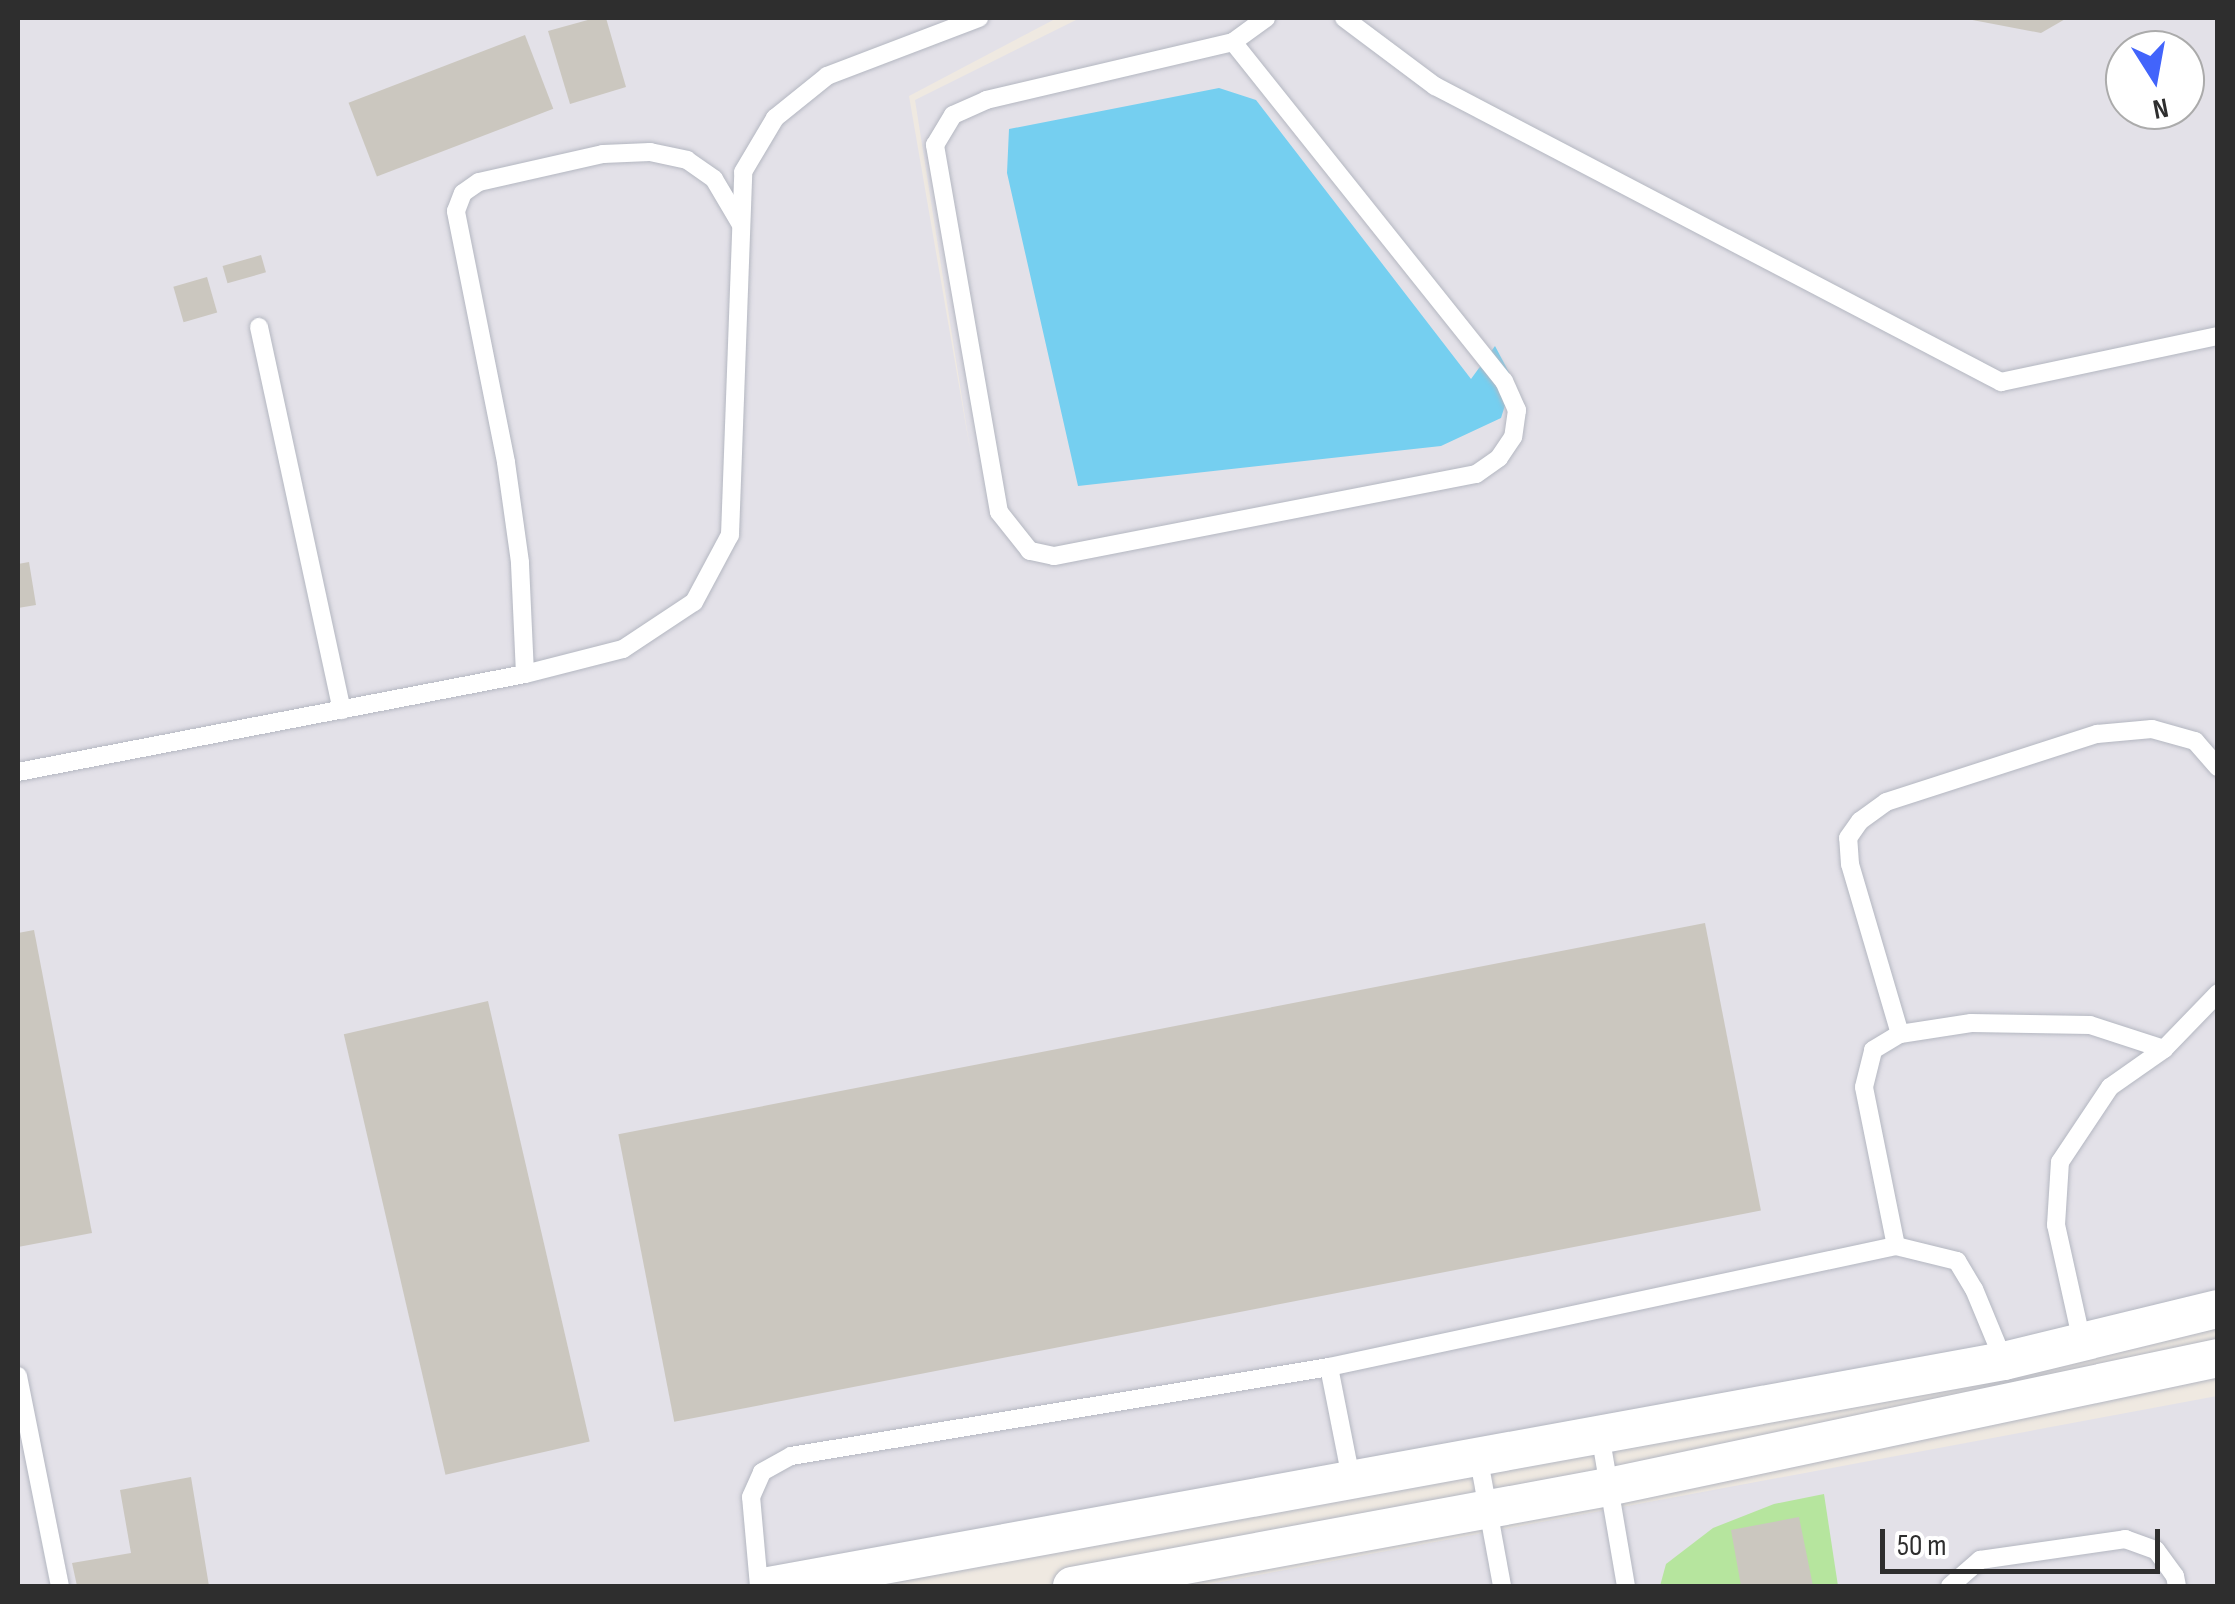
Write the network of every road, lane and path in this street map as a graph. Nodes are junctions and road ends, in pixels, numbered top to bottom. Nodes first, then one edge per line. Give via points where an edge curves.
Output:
1 (979, 18) edge
2 (1266, 18) edge
3 (1344, 18) edge
4 (1233, 42) junction
5 (741, 225) junction
6 (259, 327) dead end
7 (2218, 336) edge
8 (526, 674) junction
9 (342, 710) junction
10 (2218, 767) edge
11 (18, 772) edge
12 (2218, 993) edge
13 (1900, 1034) junction
14 (2164, 1049) junction
15 (1896, 1246) junction
16 (2218, 1309) edge
17 (2082, 1342) junction
18 (2218, 1358) edge
19 (2004, 1361) junction
20 (1328, 1367) junction
21 (18, 1376) edge
22 (2013, 1404) junction
23 (1600, 1434) junction
24 (1478, 1454) junction
25 (1352, 1478) junction
26 (1608, 1487) junction
27 (1488, 1510) junction
28 (1203, 1575) edge
29 (1127, 1582) edge
30 (60, 1586) edge
31 (760, 1586) edge
32 (769, 1586) edge
33 (1072, 1586) edge
34 (1502, 1586) edge
35 (1626, 1586) edge
36 (1950, 1586) edge
37 (2177, 1586) edge

1 - 5 lane via 827,76 775,118 743,172
2 - 4 lane
3 - 7 lane via 1435,86 2001,382
4 - 4 lane via 986,100 953,114 935,145 999,512 1030,551 1054,556 1476,474 1500,458 1513,437 1517,410 1504,381
5 - 8 lane via 730,535 694,602 623,649
5 - 8 lane via 714,179 687,160 650,152 603,154 479,182 463,194 456,211 506,462
6 - 9 lane
8 - 9 lane
9 - 11 lane
10 - 13 lane via 2195,740 2152,729 2097,734 1886,802 1860,822 1848,838 1850,864
12 - 14 lane
13 - 14 lane via 1971,1022 2090,1025
13 - 15 lane via 1873,1050 1864,1087
14 - 17 lane via 2110,1087 2060,1162 2056,1225
15 - 19 lane via 1957,1260
15 - 20 lane
16 - 17 street
17 - 19 street
18 - 22 street
19 - 22 lane
19 - 23 street
20 - 25 lane
20 - 31 lane via 792,1456 762,1472 750,1497
21 - 30 lane
22 - 26 street
23 - 24 street
23 - 26 lane
24 - 25 street
24 - 27 lane
25 - 32 street
26 - 27 street
26 - 35 lane
27 - 28 street
27 - 34 lane
28 - 29 street
29 - 33 street
36 - 37 lane via 1980,1560 2125,1539 2156,1550

